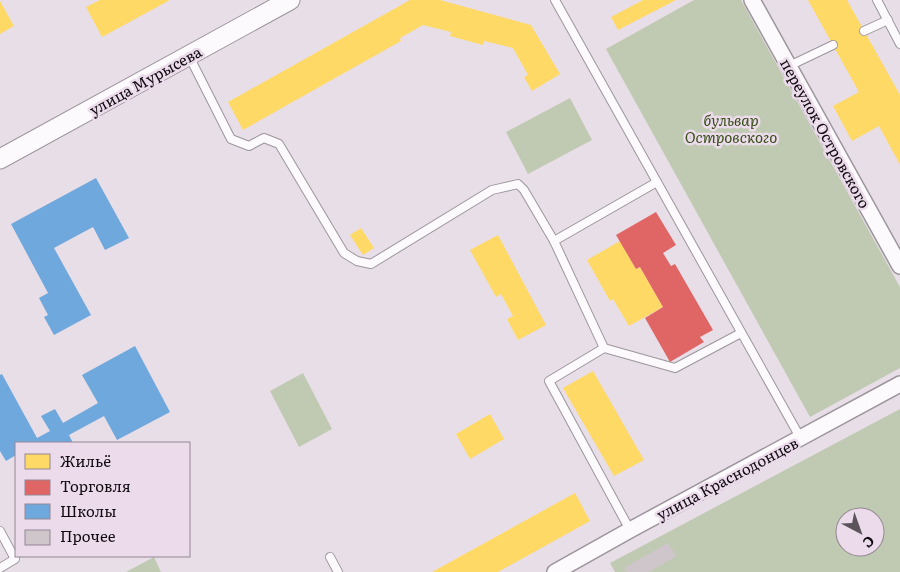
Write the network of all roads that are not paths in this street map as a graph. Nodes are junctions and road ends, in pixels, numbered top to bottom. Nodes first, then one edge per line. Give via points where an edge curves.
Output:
1 (290, 0) edge
2 (555, 0) edge
3 (752, 0) edge
4 (877, 0) edge
5 (888, 20) junction
6 (864, 31) dead end
7 (900, 44) edge
8 (833, 45) dead end
9 (189, 56) junction
10 (789, 66) junction
11 (0, 159) edge
12 (657, 182) junction
13 (554, 241) junction
14 (900, 266) edge
15 (741, 333) junction
16 (604, 348) junction
17 (900, 384) edge
18 (801, 439) junction
19 (630, 530) junction
20 (0, 531) edge
21 (330, 557) dead end
22 (580, 566) edge
23 (0, 568) edge
24 (338, 572) edge
25 (555, 572) edge

1 - 9 street, улица Мурысева
2 - 12 lane
3 - 10 street, переулок Островского
4 - 5 lane
5 - 6 lane
5 - 7 lane
8 - 10 lane
9 - 11 street, улица Мурысева
9 - 13 lane via 231,139 249,146 264,138 279,144 344,253 357,261 371,264 492,190 518,184
10 - 14 street, переулок Островского
12 - 13 lane
12 - 15 lane
13 - 16 lane
15 - 16 lane via 676,368
15 - 18 lane
16 - 19 lane via 549,381
17 - 18 street, улица Краснодонцев
18 - 19 street, улица Краснодонцев
19 - 22 street, улица Краснодонцев
20 - 23 lane via 15,560
21 - 24 lane
22 - 25 street, улица Краснодонцев

